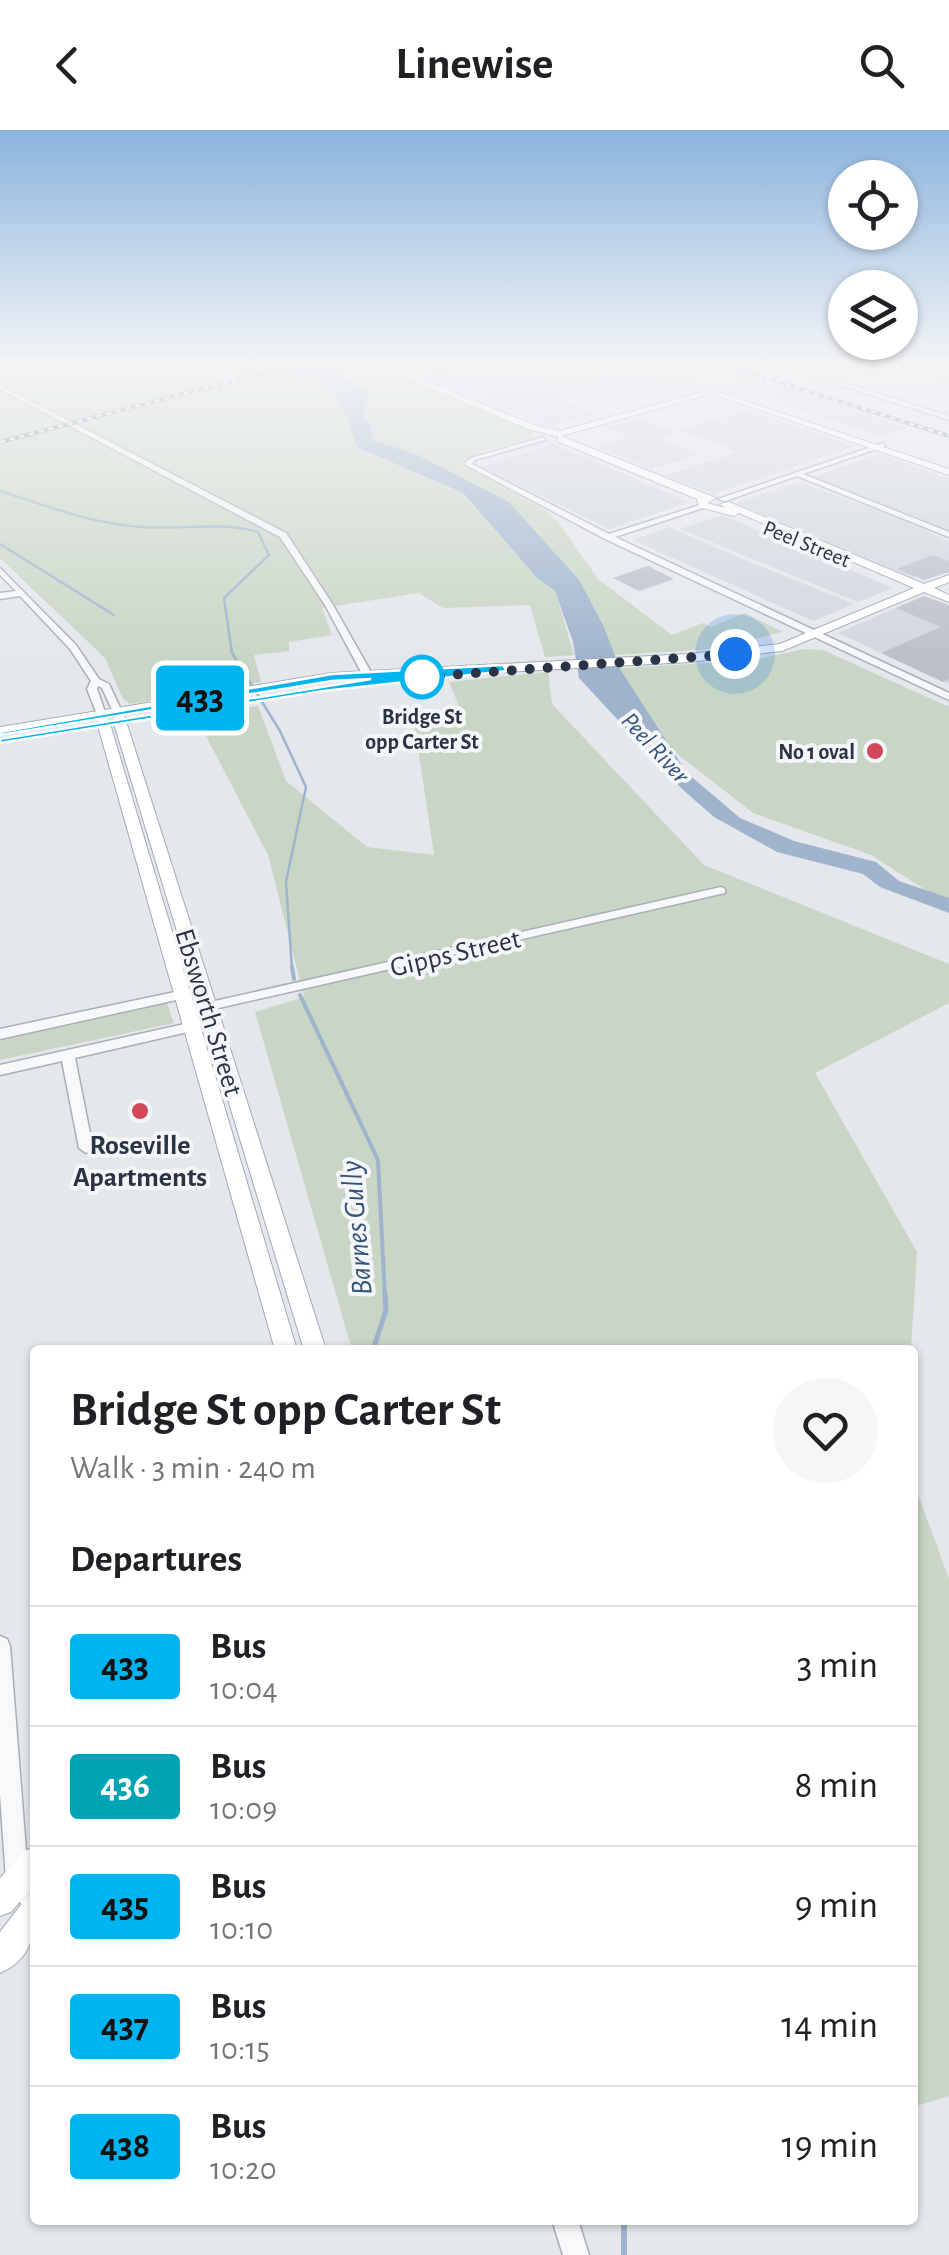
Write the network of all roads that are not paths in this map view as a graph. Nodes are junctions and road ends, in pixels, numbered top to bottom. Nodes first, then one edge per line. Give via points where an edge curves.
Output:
1 (137, 459) edge
2 (474, 459) edge
3 (604, 459) edge
4 (840, 459) edge
5 (918, 459) edge
6 (949, 470) edge
7 (796, 474) junction
8 (703, 502) junction
9 (721, 503) junction
10 (949, 535) edge
11 (608, 537) junction
12 (0, 570) edge
13 (949, 574) edge
14 (918, 587) junction
15 (22, 593) junction
16 (0, 596) edge
17 (949, 599) edge
18 (812, 633) junction
19 (370, 678) junction
20 (96, 681) junction
21 (949, 697) edge
22 (118, 716) junction
23 (102, 719) junction
24 (0, 732) edge
25 (0, 740) edge
26 (721, 891) dead end
27 (208, 1005) junction
28 (188, 1011) junction
29 (0, 1034) edge
30 (68, 1055) junction
31 (0, 1070) edge
32 (86, 1148) dead end
33 (285, 1345) edge
34 (313, 1345) edge
35 (0, 1646) edge
36 (7, 1798) edge
37 (24, 1892) edge
38 (0, 1957) edge
39 (567, 2225) edge
40 (576, 2255) edge

1 - 19 street via 283,536
2 - 11 street via 468,464
3 - 8 main road
4 - 7 street
5 - 6 main road
7 - 9 street
7 - 10 street
8 - 9 main road, Peel Street
8 - 11 street
9 - 14 main road, Peel Street
11 - 18 street
12 - 15 street, Ebsworth Street
13 - 14 main road
14 - 17 main road, Peel Street
14 - 18 main road
15 - 16 street
15 - 20 street, Ebsworth Street via 74,647
18 - 19 main road via 782,647 735,654
18 - 21 street
19 - 22 main road
20 - 22 street, Ebsworth Street via 106,686
20 - 23 street, Ebsworth Street via 92,689
22 - 23 main road
22 - 27 main road, Ebsworth Street
23 - 24 main road
23 - 25 main road
23 - 28 main road, Ebsworth Street
26 - 27 street, Gipps Street
27 - 28 street, Gipps Street
27 - 28 street, Gipps Street
27 - 34 main road, Ebsworth Street
28 - 29 street, Gipps Street
28 - 30 street, Gipps Street
28 - 33 main road, Ebsworth Street
30 - 31 street, Gipps Street
30 - 32 street
35 - 36 street
36 - 37 street
37 - 38 main road
39 - 40 street

